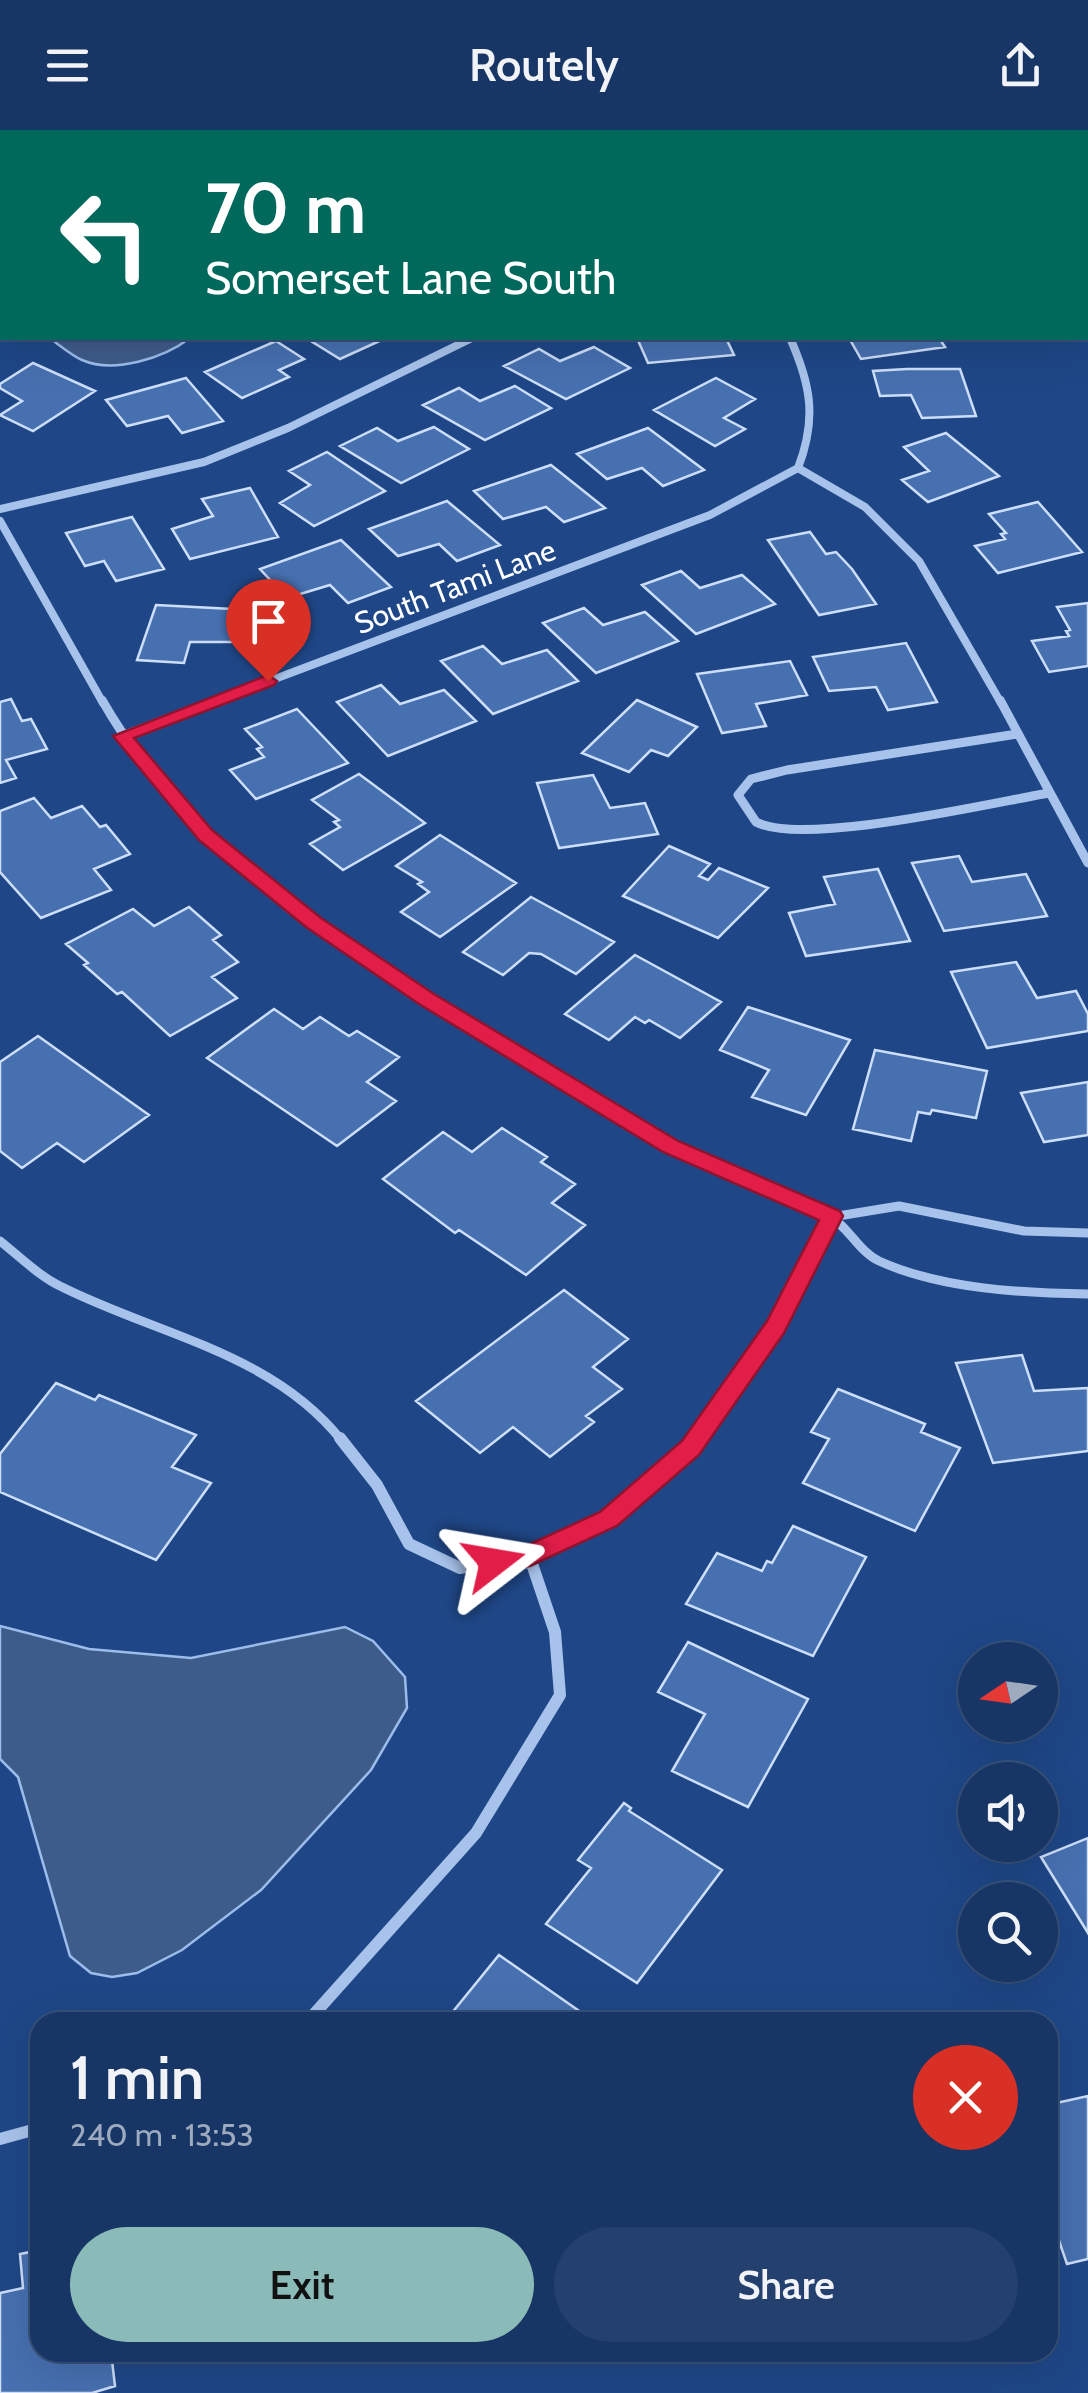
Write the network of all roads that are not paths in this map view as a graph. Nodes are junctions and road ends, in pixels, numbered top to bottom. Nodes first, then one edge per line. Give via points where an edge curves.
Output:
1 (468, 340) edge
2 (791, 340) edge
3 (798, 468) junction
4 (0, 509) edge
5 (0, 521) edge
6 (1017, 734) junction
7 (122, 736) junction
8 (1049, 793) junction
9 (1088, 864) edge
10 (832, 1216) junction
11 (1088, 1233) edge
12 (0, 1241) edge
13 (1088, 1294) edge
14 (530, 1555) junction
15 (316, 2012) edge
16 (30, 2131) edge
17 (0, 2139) edge

1 - 4 street via 204,462
2 - 3 street via 812,384 814,415
3 - 6 street via 865,508 919,561
3 - 7 street, South Tami Lane via 710,514
5 - 7 street
6 - 8 street
6 - 8 street via 786,770 751,779 738,794 747,816 770,829 813,829
7 - 10 street via 206,835 329,933 455,1018 671,1147
8 - 9 street
10 - 11 street via 898,1206 1024,1231
10 - 13 street via 875,1260 909,1271 1009,1289
10 - 14 street via 776,1326 690,1448 608,1519
12 - 14 street via 58,1286 247,1363 320,1414 376,1485 409,1544 460,1568
14 - 15 street via 556,1632 560,1695 476,1833
16 - 17 street

